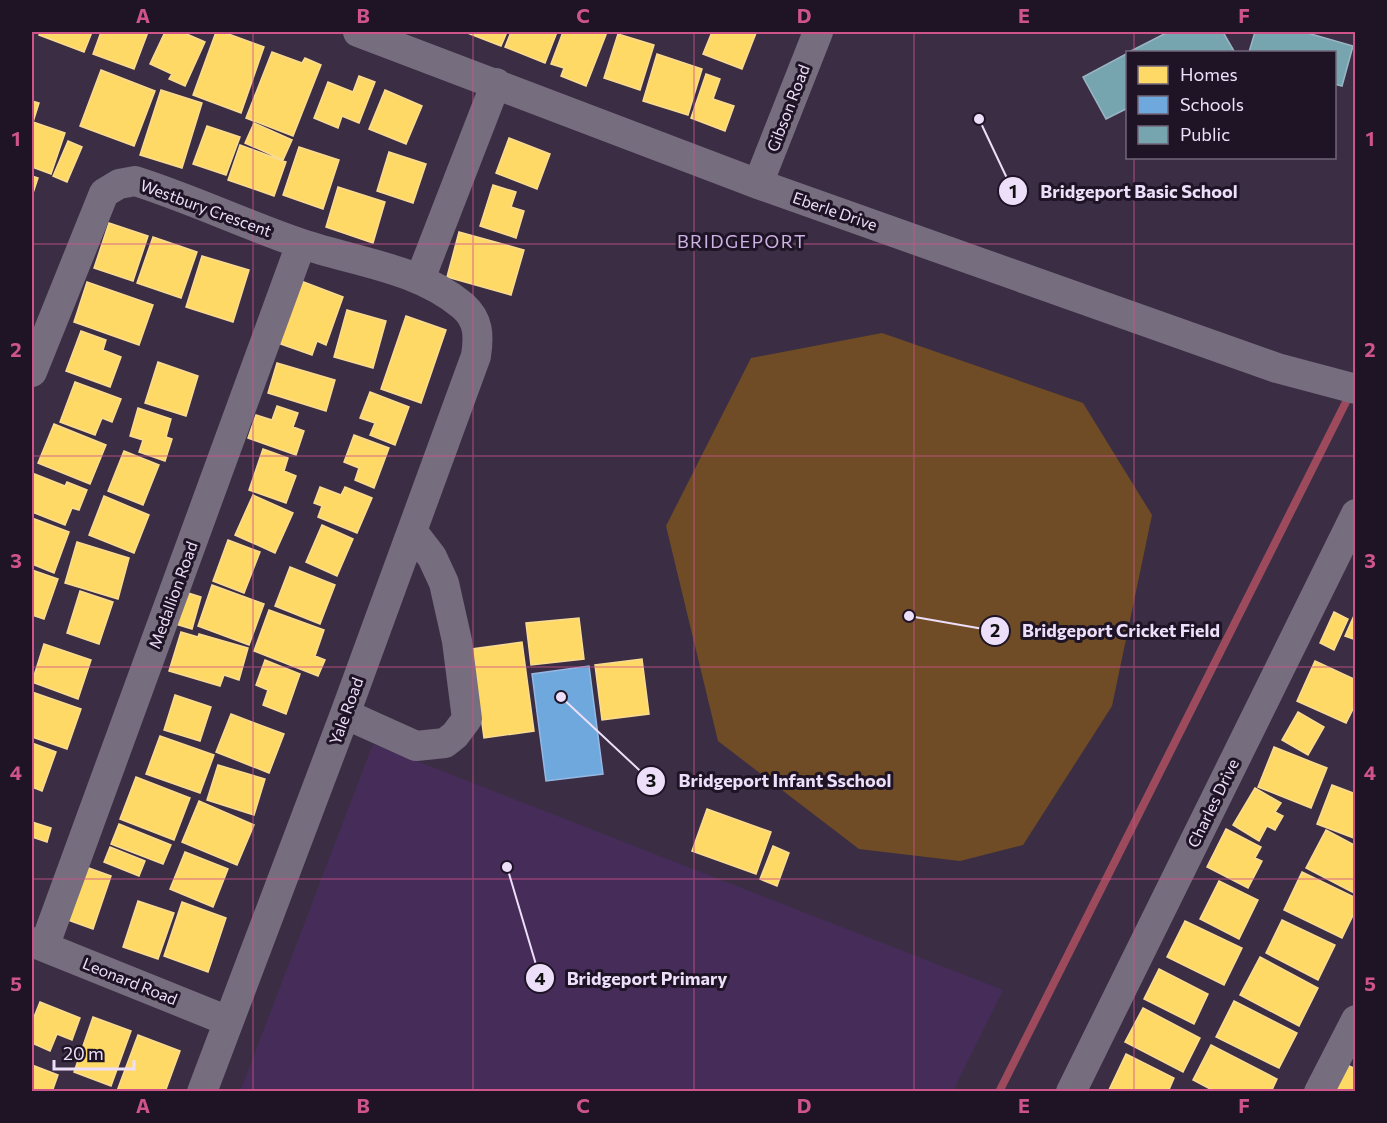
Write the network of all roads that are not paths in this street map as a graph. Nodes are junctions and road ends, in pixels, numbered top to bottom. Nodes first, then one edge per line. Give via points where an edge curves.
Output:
1 (358, 32) edge
2 (818, 32) edge
3 (496, 83) junction
4 (758, 184) junction
5 (301, 244) junction
6 (420, 279) junction
7 (477, 327) joint
8 (32, 372) edge
9 (1356, 389) edge
10 (1356, 514) edge
11 (412, 531) junction
12 (1345, 561) edge
13 (345, 714) junction
14 (38, 945) edge
15 (1356, 1020) edge
16 (228, 1021) junction
17 (202, 1092) edge
18 (1071, 1092) edge
19 (1319, 1092) edge

1 - 3 street, Eberle Drive
2 - 4 street, Gibson Road
3 - 4 street, Eberle Drive
3 - 6 street
4 - 9 street, Eberle Drive via 1277,368
5 - 6 street, Westbury Crescent
5 - 8 street, Westbury Crescent via 135,181 119,184 104,193
5 - 14 street, Medallion Road
6 - 7 street, Westbury Crescent via 462,306
7 - 11 street, Yale Road via 476,356
10 - 12 street, Charles Drive
11 - 13 street, Yale Road
11 - 13 street via 432,557 444,583 457,641 467,719 445,743 416,746
12 - 18 street, Charles Drive
13 - 16 street, Yale Road
14 - 16 street, Leonard Road
15 - 19 street
16 - 17 street, Yale Road

